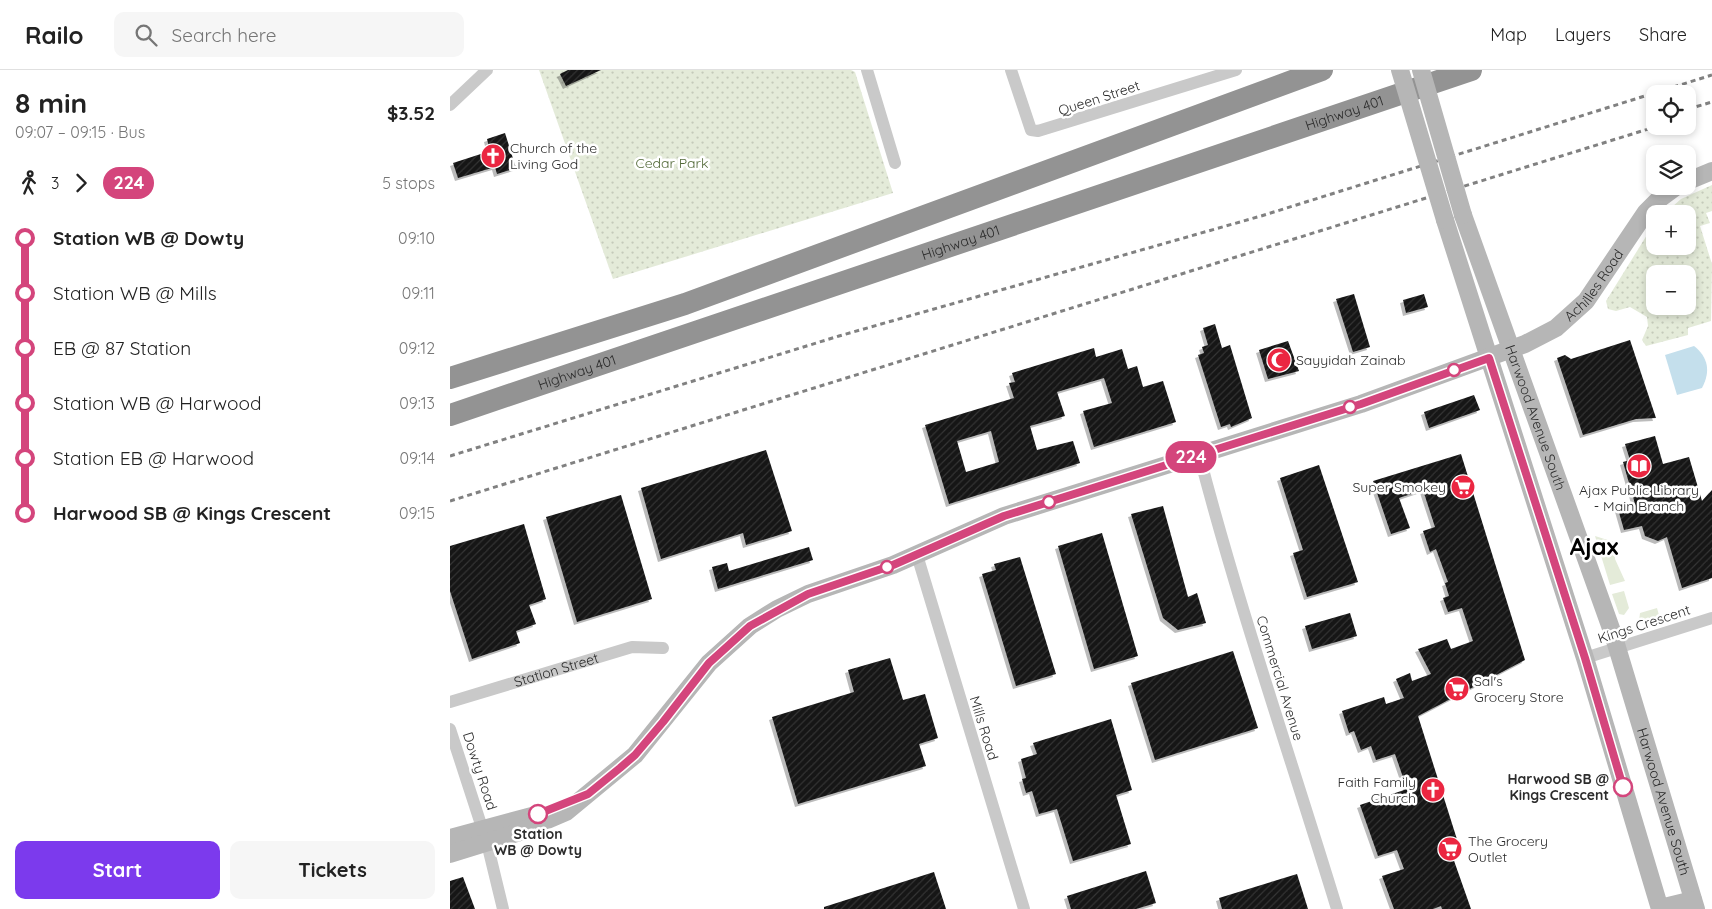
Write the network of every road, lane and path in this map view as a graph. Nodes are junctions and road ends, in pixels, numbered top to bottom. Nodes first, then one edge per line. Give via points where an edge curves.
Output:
1 (487, 70) edge
2 (867, 70) edge
3 (1011, 70) edge
4 (1236, 70) edge
5 (1322, 70) edge
6 (1400, 70) edge
7 (1421, 70) edge
8 (1471, 70) edge
9 (450, 105) edge
10 (895, 163) dead end
11 (1712, 171) edge
12 (1696, 178) edge
13 (1665, 195) edge
14 (1510, 350) junction
15 (1489, 358) junction
16 (450, 378) edge
17 (450, 415) edge
18 (1199, 454) junction
19 (917, 555) junction
20 (1712, 618) edge
21 (663, 648) dead end
22 (1618, 648) junction
23 (1585, 658) junction
24 (450, 702) edge
25 (450, 729) edge
26 (485, 836) junction
27 (450, 838) edge
28 (450, 854) edge
29 (1694, 905) edge
30 (504, 909) edge
31 (1024, 909) edge
32 (1337, 909) edge
33 (1660, 909) edge

1 - 9 street
2 - 10 street
3 - 4 street, Queen Street via 1031,130 1038,131
5 - 16 highway via 685,304
6 - 15 main road, Harwood Avenue South, bridge
7 - 14 main road, Harwood Avenue South, bridge via 1463,215
8 - 17 highway, Highway 401
11 - 12 main road
13 - 14 main road, Achilles Road via 1642,218 1572,316 1556,328
14 - 15 main road, Achilles Road
14 - 22 main road, Harwood Avenue South
15 - 18 main road via 1361,404
15 - 23 main road, Harwood Avenue South
18 - 19 main road via 1004,516
18 - 32 street, Commercial Avenue via 1294,776
19 - 26 main road via 808,594 750,626 709,663 635,755 566,812 544,823
19 - 31 street, Mills Road
20 - 22 street, Kings Crescent
21 - 24 street, Station Street via 632,647
22 - 23 street, Kings Crescent
22 - 29 main road, Harwood Avenue South
23 - 33 main road, Harwood Avenue South
25 - 26 street, Dowty Road
26 - 27 main road
26 - 28 main road
26 - 30 street, Dowty Road
29 - 33 main road

